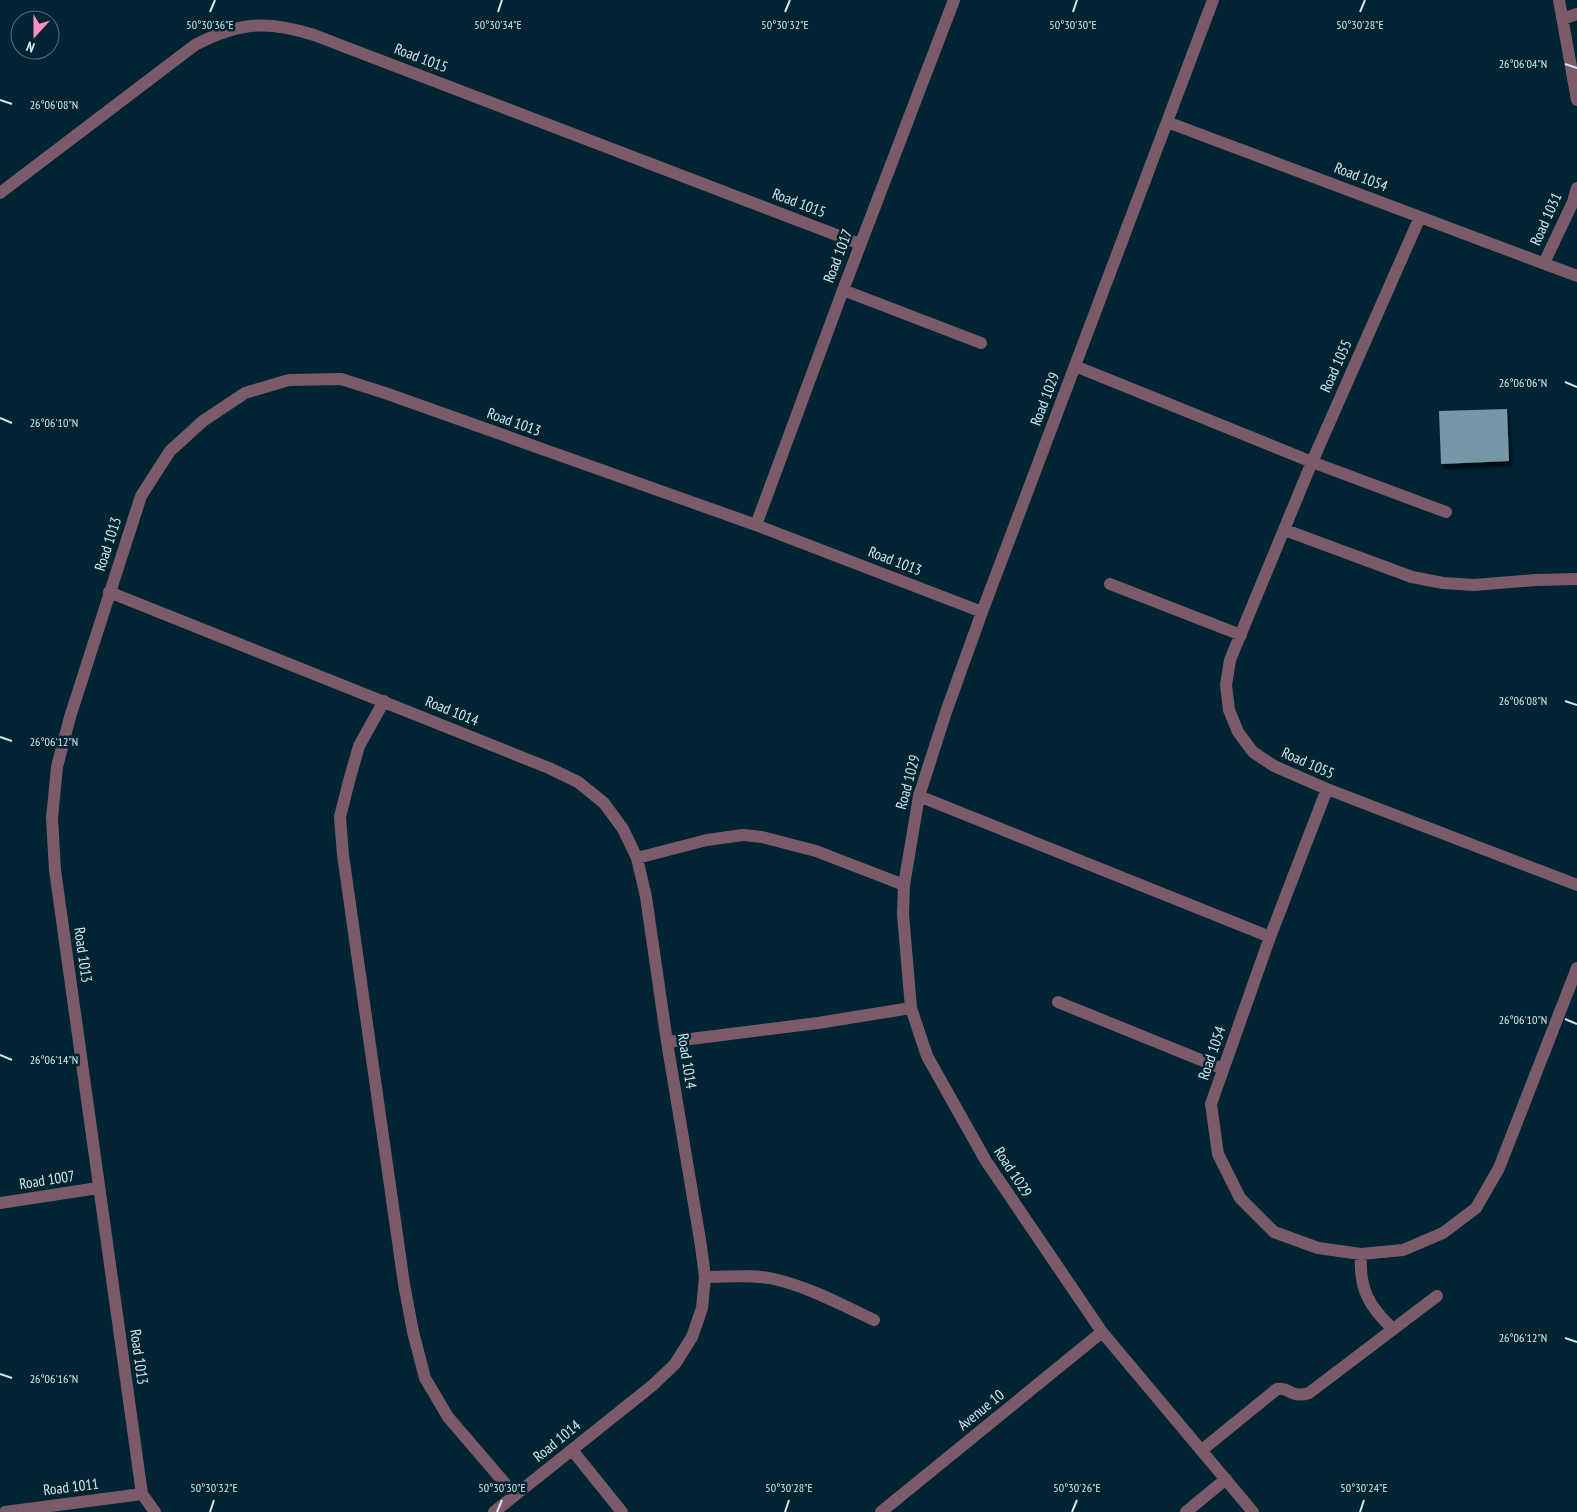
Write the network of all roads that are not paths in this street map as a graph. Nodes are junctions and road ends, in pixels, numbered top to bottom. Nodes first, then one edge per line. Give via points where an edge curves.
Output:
1 (954, 0) edge
2 (1213, 0) edge
3 (1559, 0) edge
4 (1577, 14) edge
5 (1563, 19) junction
6 (1577, 100) edge
7 (1167, 122) junction
8 (1577, 188) edge
9 (0, 193) edge
10 (1420, 217) junction
11 (860, 244) junction
12 (1544, 263) junction
13 (1577, 276) edge
14 (843, 290) junction
15 (981, 343) dead end
16 (1075, 366) junction
17 (1312, 462) junction
18 (1446, 512) dead end
19 (756, 524) junction
20 (1285, 530) junction
21 (1577, 579) edge
22 (1110, 584) dead end
23 (109, 592) junction
24 (982, 612) junction
25 (1241, 635) junction
26 (384, 701) junction
27 (1327, 789) junction
28 (919, 796) junction
29 (638, 858) junction
30 (904, 885) junction
31 (1577, 885) edge
32 (1270, 938) junction
33 (1577, 968) edge
34 (1058, 1002) dead end
35 (911, 1008) junction
36 (668, 1042) junction
37 (1223, 1069) junction
38 (98, 1188) junction
39 (0, 1203) edge
40 (1361, 1254) junction
41 (705, 1277) junction
42 (1437, 1296) dead end
43 (874, 1320) dead end
44 (1393, 1329) junction
45 (1102, 1332) junction
46 (572, 1450) junction
47 (1202, 1450) junction
48 (1226, 1479) junction
49 (142, 1494) junction
50 (515, 1495) junction
51 (6, 1512) edge
52 (156, 1512) edge
53 (494, 1512) edge
54 (622, 1512) edge
55 (881, 1512) edge
56 (1186, 1512) edge
57 (1254, 1512) edge

1 - 11 street, Road 1017
2 - 7 street, Road 1029
3 - 5 street
4 - 5 street
5 - 6 street
7 - 10 street, Road 1054
7 - 16 street, Road 1029
8 - 12 street, Road 1031
9 - 11 street, Road 1015 via 194,45 217,33 266,24 314,35
10 - 12 street, Road 1054
10 - 17 street, Road 1055
11 - 14 street, Road 1017
12 - 13 street, Road 1054
14 - 15 street
14 - 19 street, Road 1017
16 - 17 street
16 - 24 street, Road 1029
17 - 18 street
17 - 20 street, Road 1055
19 - 23 street, Road 1013 via 341,379 289,380 245,393 203,421 170,451 141,496
19 - 24 street, Road 1013
20 - 21 street via 1412,577 1443,583 1474,585
20 - 25 street, Road 1055
22 - 25 street
23 - 26 street, Road 1014
23 - 38 street, Road 1013 via 57,767 52,818 55,870
24 - 28 street, Road 1029
25 - 27 street, Road 1055 via 1230,660 1226,685 1229,710 1238,732 1253,752 1274,766
26 - 29 street, Road 1014 via 578,782 604,803
26 - 50 street via 359,746 340,817 404,1284 425,1378 448,1418
27 - 31 street, Road 1055
27 - 32 street, Road 1054
28 - 30 street, Road 1029
28 - 32 street
29 - 30 street via 706,840 743,835 816,852
29 - 36 street, Road 1014
30 - 35 street, Road 1029 via 903,914
32 - 37 street, Road 1054
33 - 40 street, Road 1054 via 1499,1168 1476,1208 1443,1233 1403,1250
34 - 37 street
35 - 36 street
35 - 45 street, Road 1029 via 926,1056 986,1162
36 - 41 street, Road 1014
37 - 40 street, Road 1054 via 1211,1104 1218,1154 1240,1198 1274,1232 1318,1248
38 - 39 street, Road 1007
38 - 49 street, Road 1013
40 - 44 street via 1363,1288 1380,1318
41 - 43 street via 774,1279
41 - 46 street, Road 1014 via 702,1308 692,1337 675,1364
42 - 44 street
44 - 47 street via 1309,1393 1296,1395 1281,1388 1273,1392
45 - 47 street, Road 1029
45 - 55 street, Avenue 10
46 - 50 street, Road 1014
46 - 54 street
47 - 48 street, Road 1029
48 - 56 street
48 - 57 street, Road 1029
49 - 51 street, Road 1011
49 - 52 street, Road 1013
50 - 53 street, Road 1014

